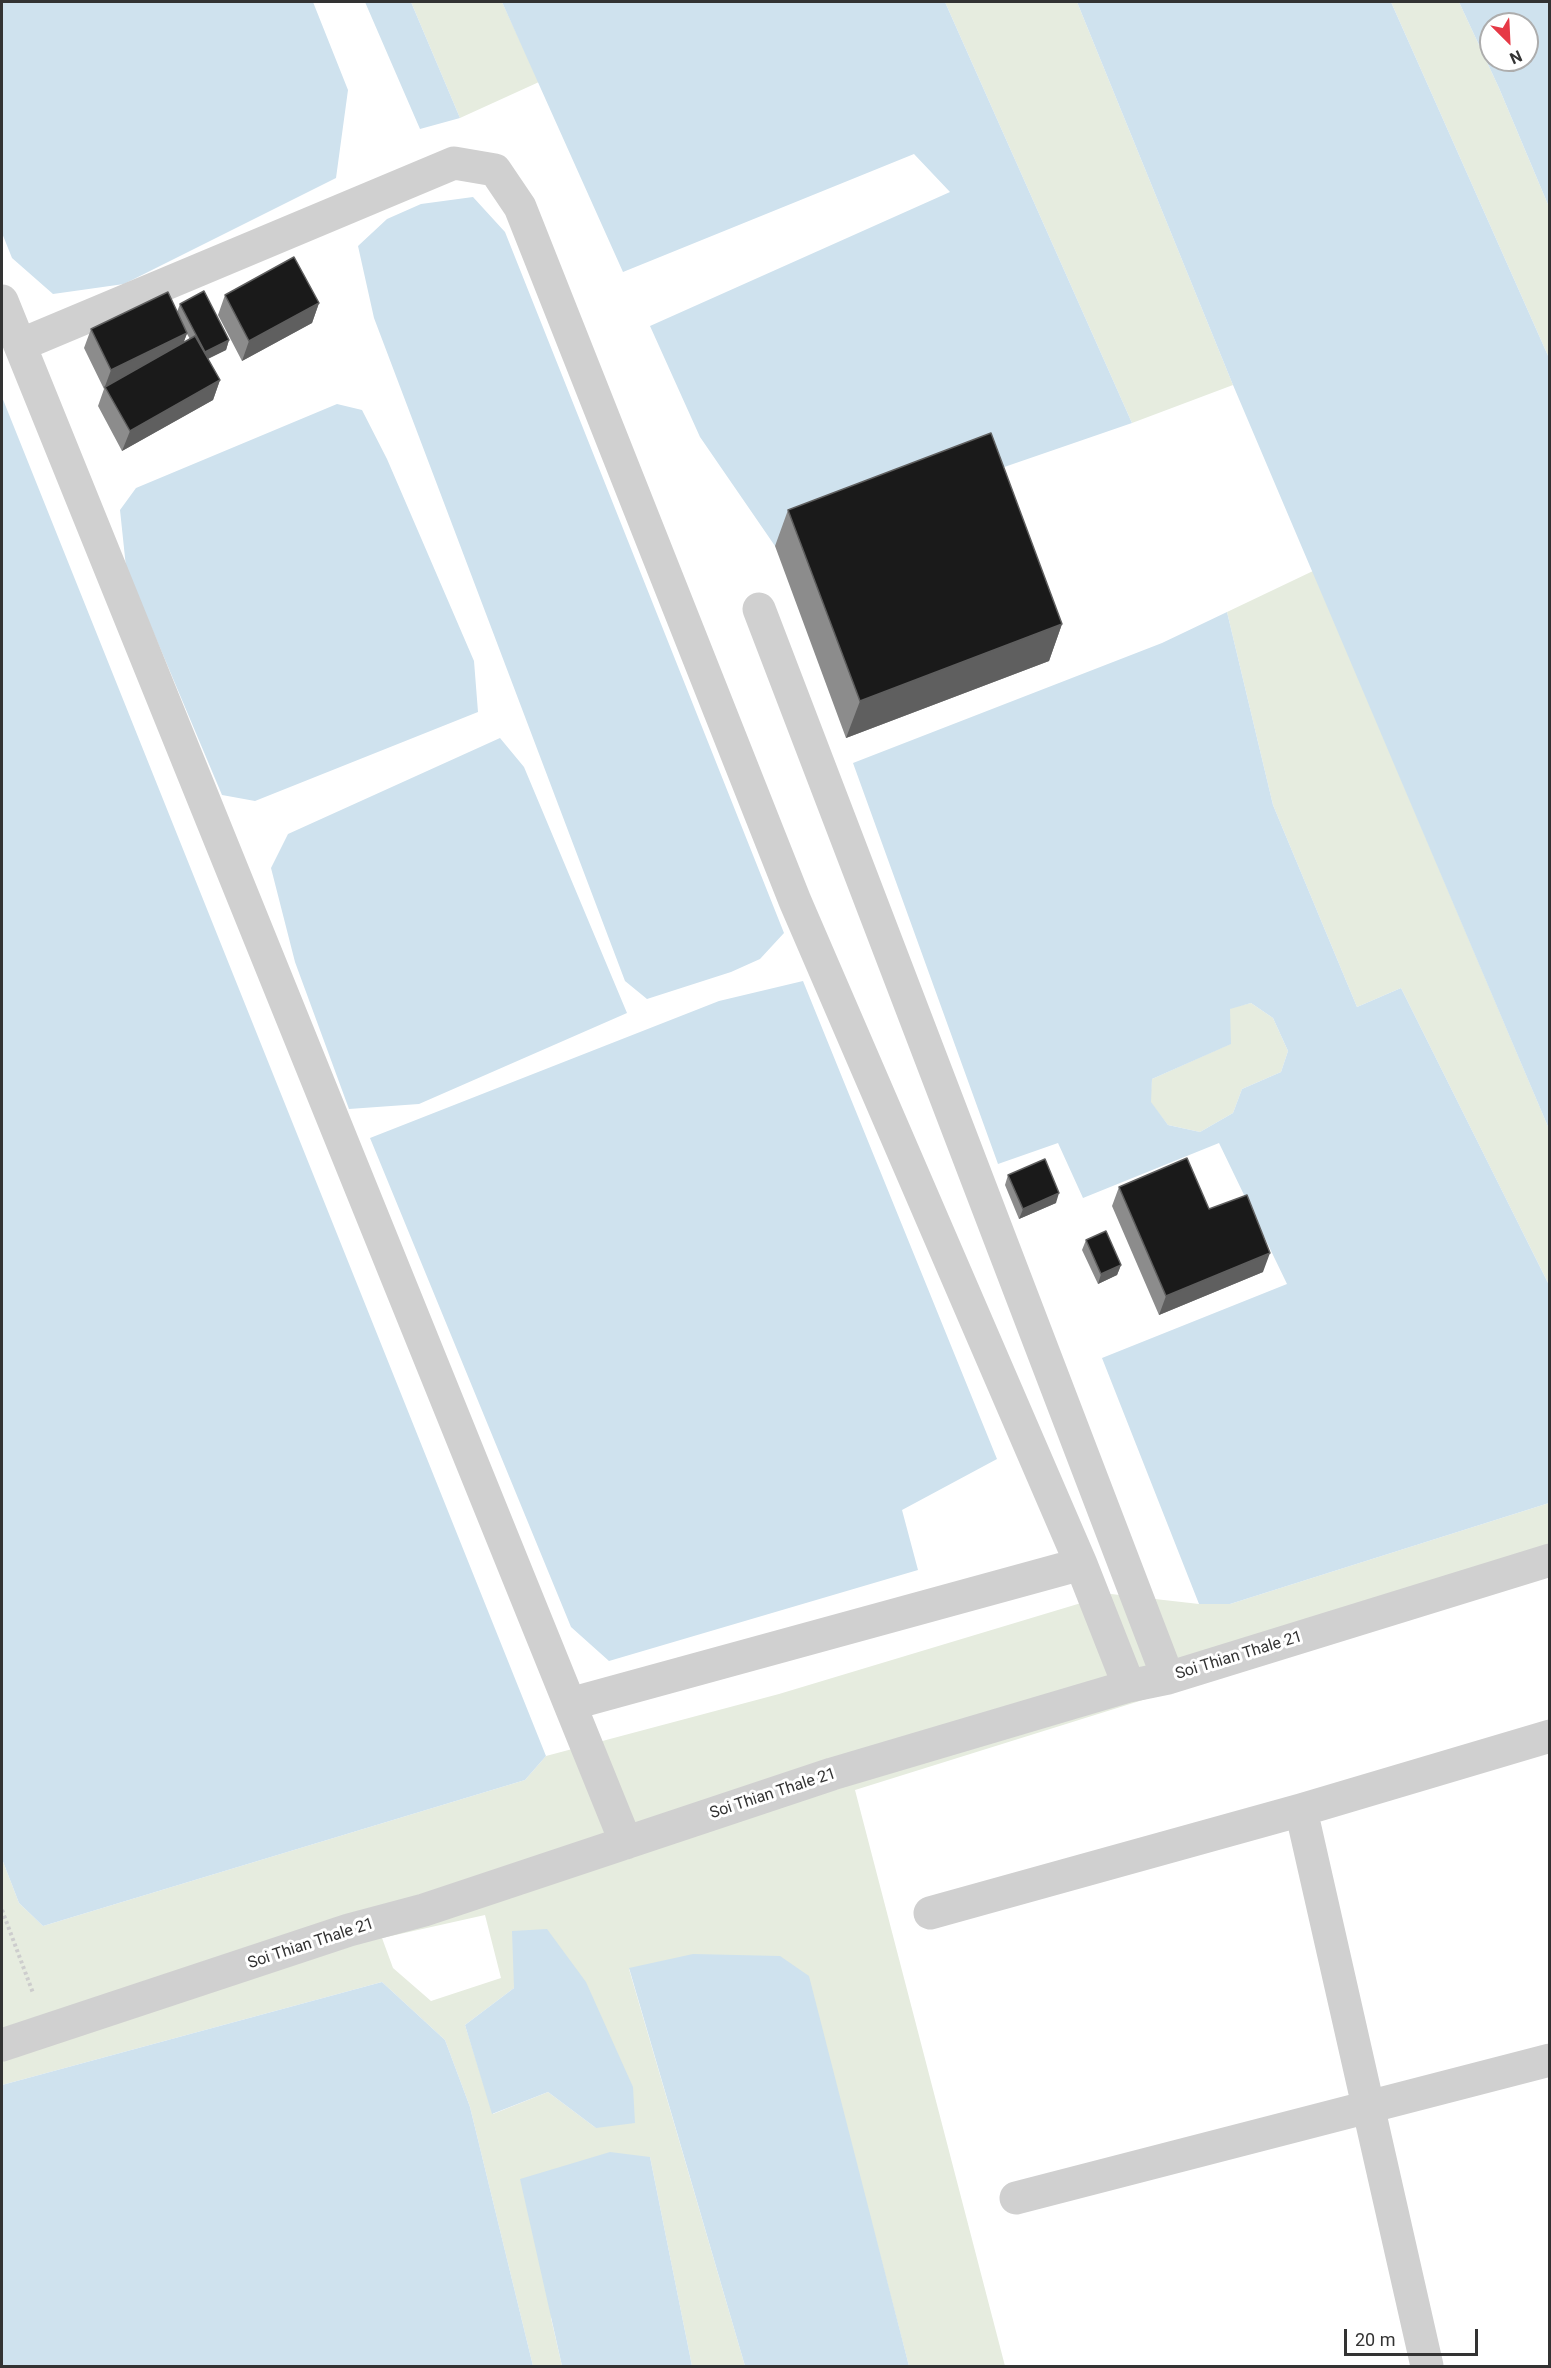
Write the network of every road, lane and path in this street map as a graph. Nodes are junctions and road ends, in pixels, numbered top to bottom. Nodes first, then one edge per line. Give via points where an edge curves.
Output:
1 (2, 300) edge
2 (20, 345) junction
3 (759, 609) dead end
4 (1550, 1560) edge
5 (1081, 1564) junction
6 (1168, 1678) junction
7 (1130, 1686) junction
8 (570, 1704) junction
9 (1550, 1736) edge
10 (1301, 1810) junction
11 (626, 1843) junction
12 (2, 1910) edge
13 (930, 1913) dead end
14 (48, 2030) junction
15 (2, 2045) edge
16 (1550, 2061) edge
17 (1368, 2107) junction
18 (1016, 2198) dead end
19 (1427, 2367) edge

1 - 2 street
2 - 5 street via 454,163 495,170 520,207 795,901
2 - 8 street
3 - 6 street
4 - 6 street, Soi Thian Thale 21
5 - 7 street
5 - 8 street
6 - 7 street, Soi Thian Thale 21
7 - 11 street, Soi Thian Thale 21 via 832,1774
8 - 11 street
9 - 10 street
10 - 13 street
10 - 17 street
11 - 14 street, Soi Thian Thale 21
12 - 14 path
14 - 15 street, Soi Thian Thale 21
16 - 17 street
17 - 18 street
17 - 19 street

